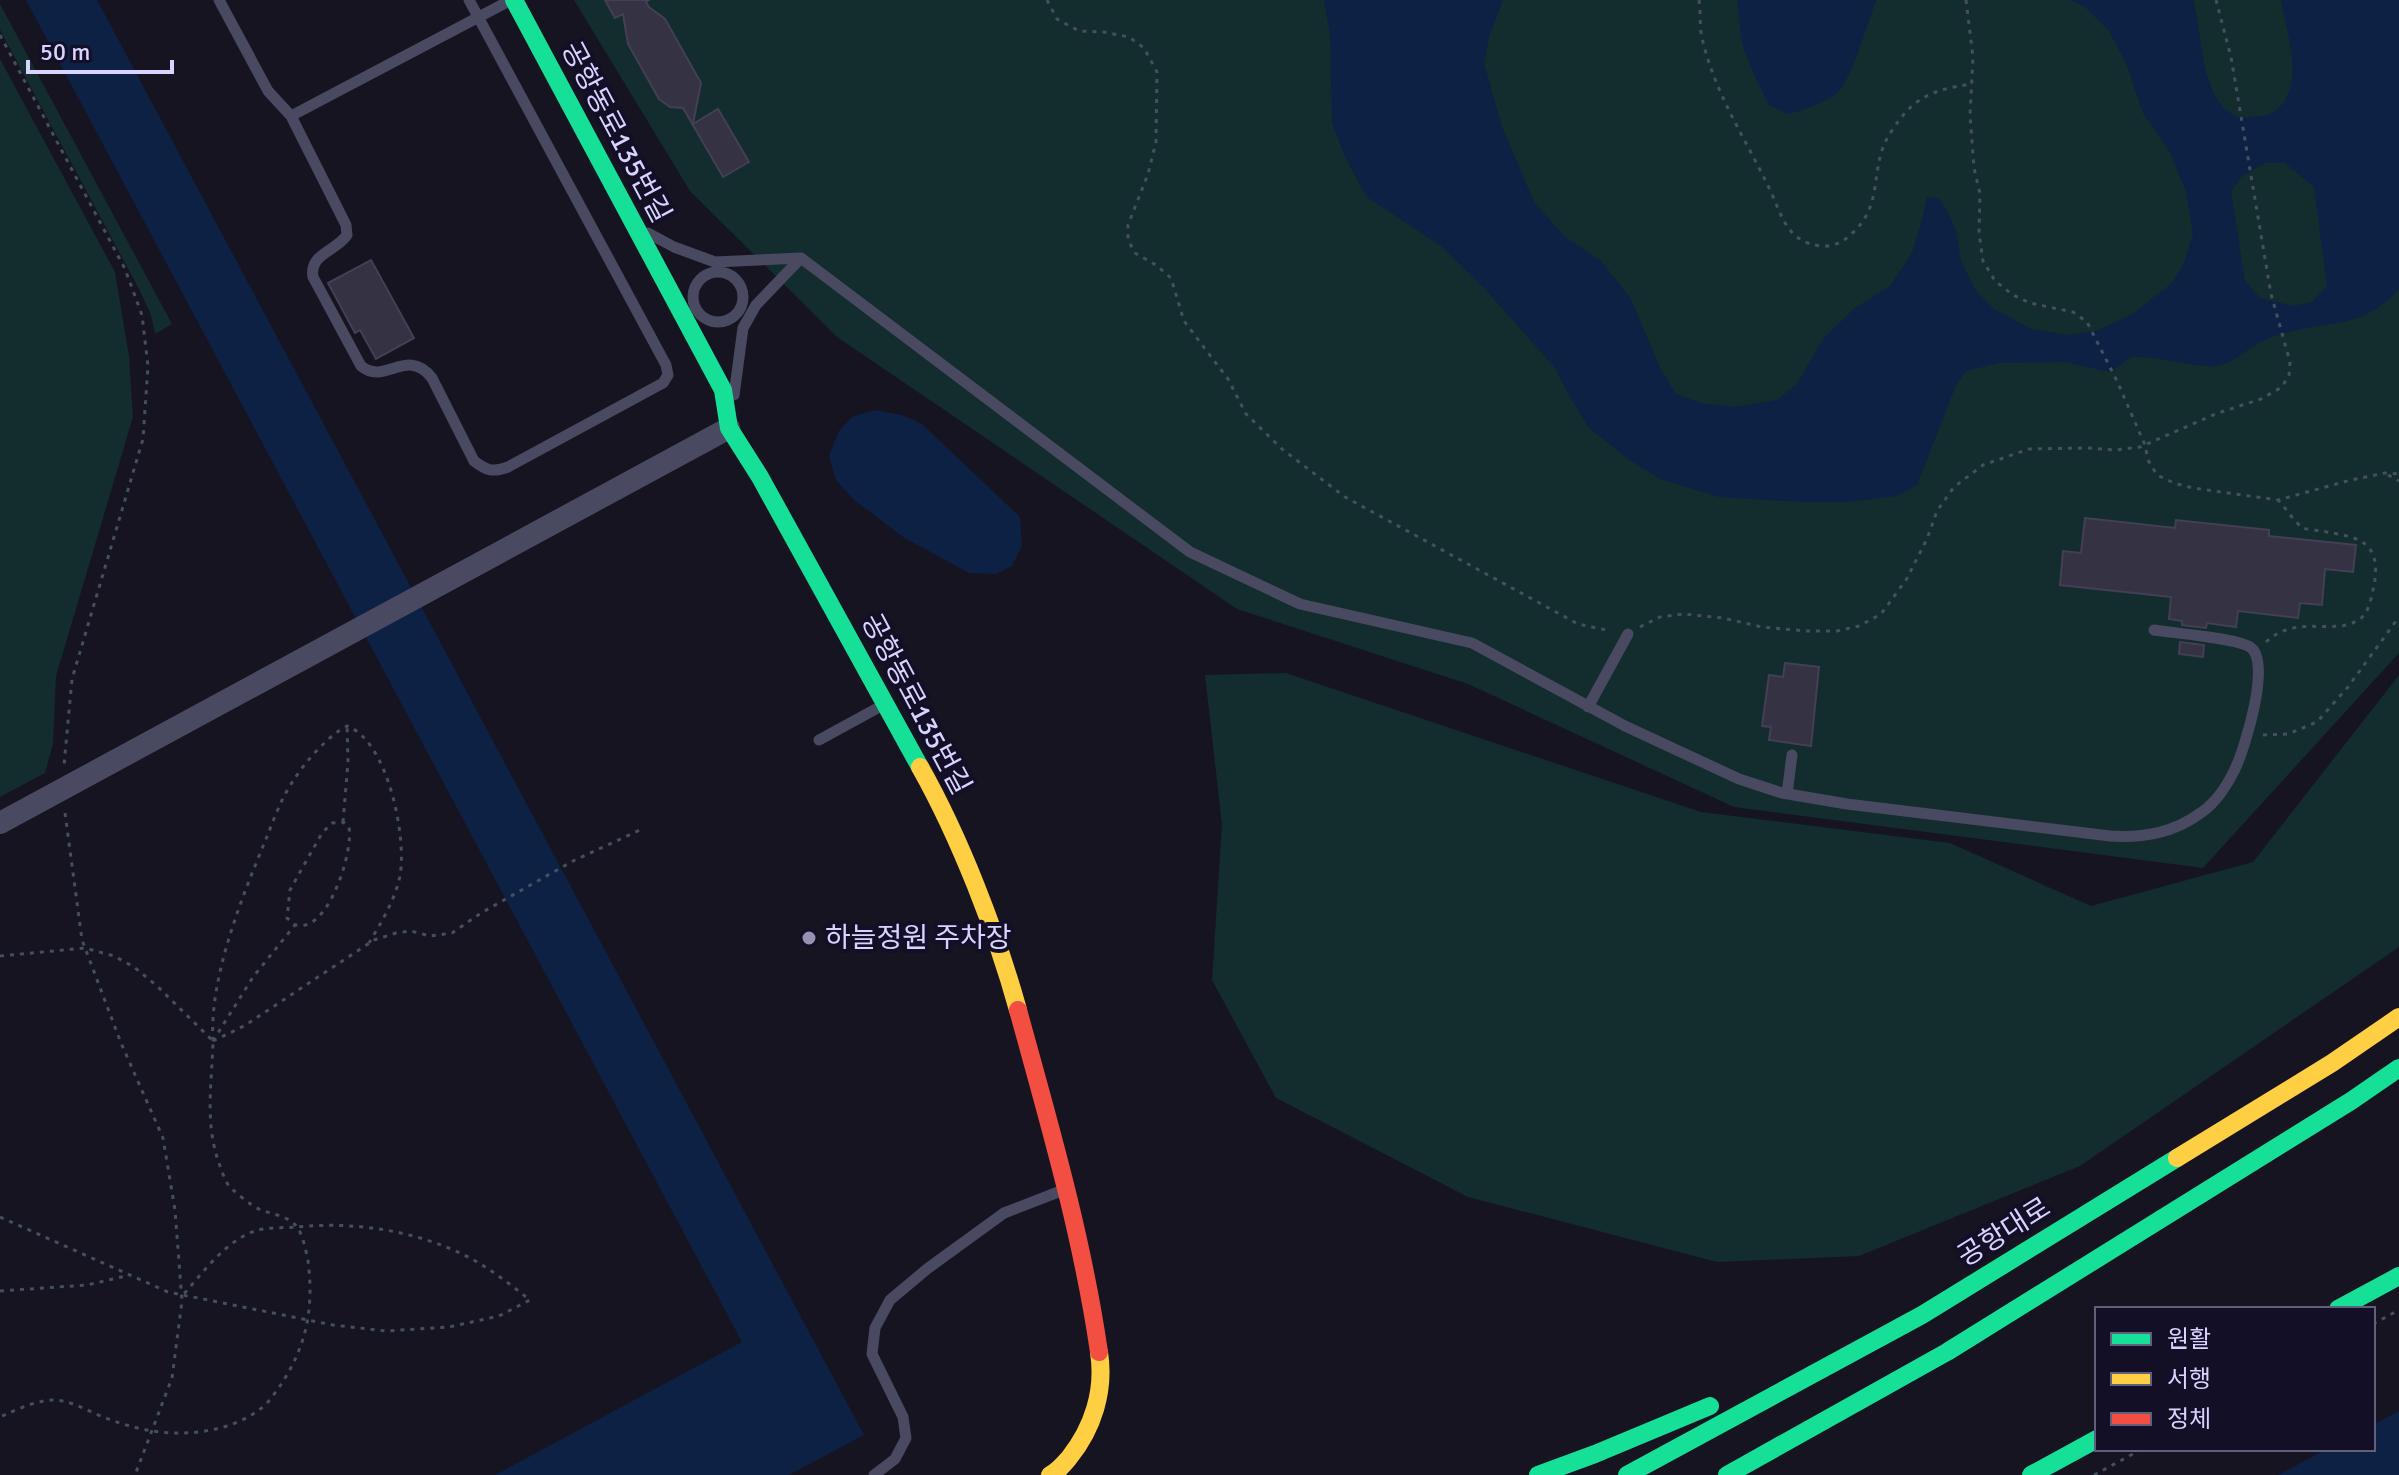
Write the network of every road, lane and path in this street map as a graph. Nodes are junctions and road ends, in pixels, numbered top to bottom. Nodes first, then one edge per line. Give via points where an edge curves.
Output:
1 (219, 0) edge
2 (469, 0) edge
3 (513, 0) edge
4 (1047, 0) edge
5 (1699, 0) edge
6 (1966, 0) edge
7 (2216, 0) edge
8 (478, 18) junction
9 (1971, 84) junction
10 (291, 116) junction
11 (636, 227) junction
12 (801, 258) junction
13 (715, 267) junction
14 (690, 313) junction
15 (744, 315) junction
16 (729, 428) junction
17 (2145, 445) junction
18 (2385, 473) junction
19 (2399, 474) edge
20 (2399, 481) edge
21 (2278, 500) junction
22 (2399, 617) edge
23 (2154, 630) dead end
24 (1628, 634) junction
25 (2255, 653) junction
26 (886, 704) junction
27 (1588, 707) junction
28 (347, 726) junction
29 (2247, 734) junction
30 (819, 740) dead end
31 (1792, 755) dead end
32 (1787, 794) junction
33 (343, 822) junction
34 (0, 823) edge
35 (640, 830) dead end
36 (295, 925) junction
37 (369, 943) junction
38 (0, 956) edge
39 (2399, 1017) edge
40 (213, 1041) junction
41 (2399, 1068) edge
42 (1067, 1189) junction
43 (0, 1217) edge
44 (298, 1227) junction
45 (130, 1275) junction
46 (2399, 1276) edge
47 (0, 1291) edge
48 (182, 1296) junction
49 (2342, 1307) edge
50 (2399, 1310) edge
51 (1922, 1315) junction
52 (308, 1319) junction
53 (2375, 1323) edge
54 (1752, 1388) dead end
55 (1723, 1400) dead end
56 (0, 1417) edge
57 (2095, 1440) edge
58 (2138, 1451) edge
59 (1055, 1474) edge
60 (874, 1475) edge
61 (1538, 1475) edge
62 (1627, 1475) edge
63 (1727, 1475) edge
64 (2031, 1475) edge
65 (2094, 1475) edge

1 - 10 lane via 268,91
2 - 8 lane
3 - 8 lane
3 - 11 main road, 공항동로135번길
4 - 24 path via 1057,19 1079,31 1129,37 1144,48 1157,72 1156,142 1128,225 1128,240 1135,253 1171,278 1184,321 1228,379 1246,414 1345,497 1578,624
5 - 9 path via 1702,40 1724,101 1784,222 1796,238 1812,244 1844,241 1860,228 1871,209 1880,153 1912,105 1940,89
6 - 9 path
7 - 17 path via 2289,375 2282,387 2261,399
8 - 10 lane
8 - 10 lane via 668,375 663,383 508,467 495,472 474,461 426,370 404,365 377,374 361,366 311,268 340,245 346,225
9 - 17 path via 1983,261 1995,281 2013,295 2073,312 2087,322
11 - 13 lane
11 - 14 main road, 공항동로135번길
12 - 13 lane
12 - 15 lane
12 - 27 lane via 1190,552 1300,604 1472,643
13 - 14 lane via 695,286
13 - 15 lane via 737,280
14 - 15 lane via 717,323
14 - 16 main road, 공항동로135번길 via 723,390
15 - 16 lane
16 - 26 main road, 공항동로135번길
16 - 34 street
17 - 21 path via 2157,475 2174,483
17 - 24 path via 2029,449 1983,465 1954,487 1937,511 1906,580 1881,614 1859,626 1806,631 1683,614 1660,617
18 - 19 path
18 - 20 path
18 - 21 path
21 - 25 path via 2304,528 2366,541 2375,556 2376,576 2370,605 2360,619 2295,626
22 - 29 path via 2317,722 2288,734
23 - 25 lane via 2236,642
24 - 27 lane
25 - 29 lane via 2258,675
26 - 30 lane
26 - 42 main road, 공항동로135번길 via 936,795 979,896 1012,988
27 - 32 lane via 1739,779
28 - 33 path
28 - 37 path via 364,739 384,768 398,814 400,876
28 - 40 path via 337,730 295,777 279,807 222,962
29 - 32 lane via 2235,770 2217,797 2186,822 2150,836 2096,834
31 - 32 lane
33 - 36 path via 332,823 322,833 290,890 287,918
33 - 36 path via 351,837 340,880 321,913 308,924
35 - 37 path via 573,861 452,933 430,936 411,931
36 - 40 path via 253,977
37 - 40 path
38 - 40 path via 85,948 114,956 157,986
39 - 51 main road, 공항대로
40 - 44 path via 212,1145 227,1183 257,1209
41 - 63 main road via 1947,1352
42 - 59 main road, 공항동로135번길 via 1101,1366 1095,1415 1083,1441
42 - 60 lane via 1004,1213 890,1300 875,1328 872,1354 903,1417 906,1438 895,1459
43 - 45 path
44 - 48 path via 254,1231 222,1251
44 - 52 path via 311,1284
44 - 52 path via 385,1229 427,1241 468,1257 530,1300 499,1316 449,1327 386,1331
45 - 47 path via 87,1285
45 - 48 path
46 - 49 main road
48 - 52 path
50 - 53 path
51 - 54 main road
51 - 62 main road, 공항대로
52 - 56 path via 303,1345 269,1402 232,1424 163,1434 53,1400
55 - 61 main road
57 - 64 main road
58 - 65 path

